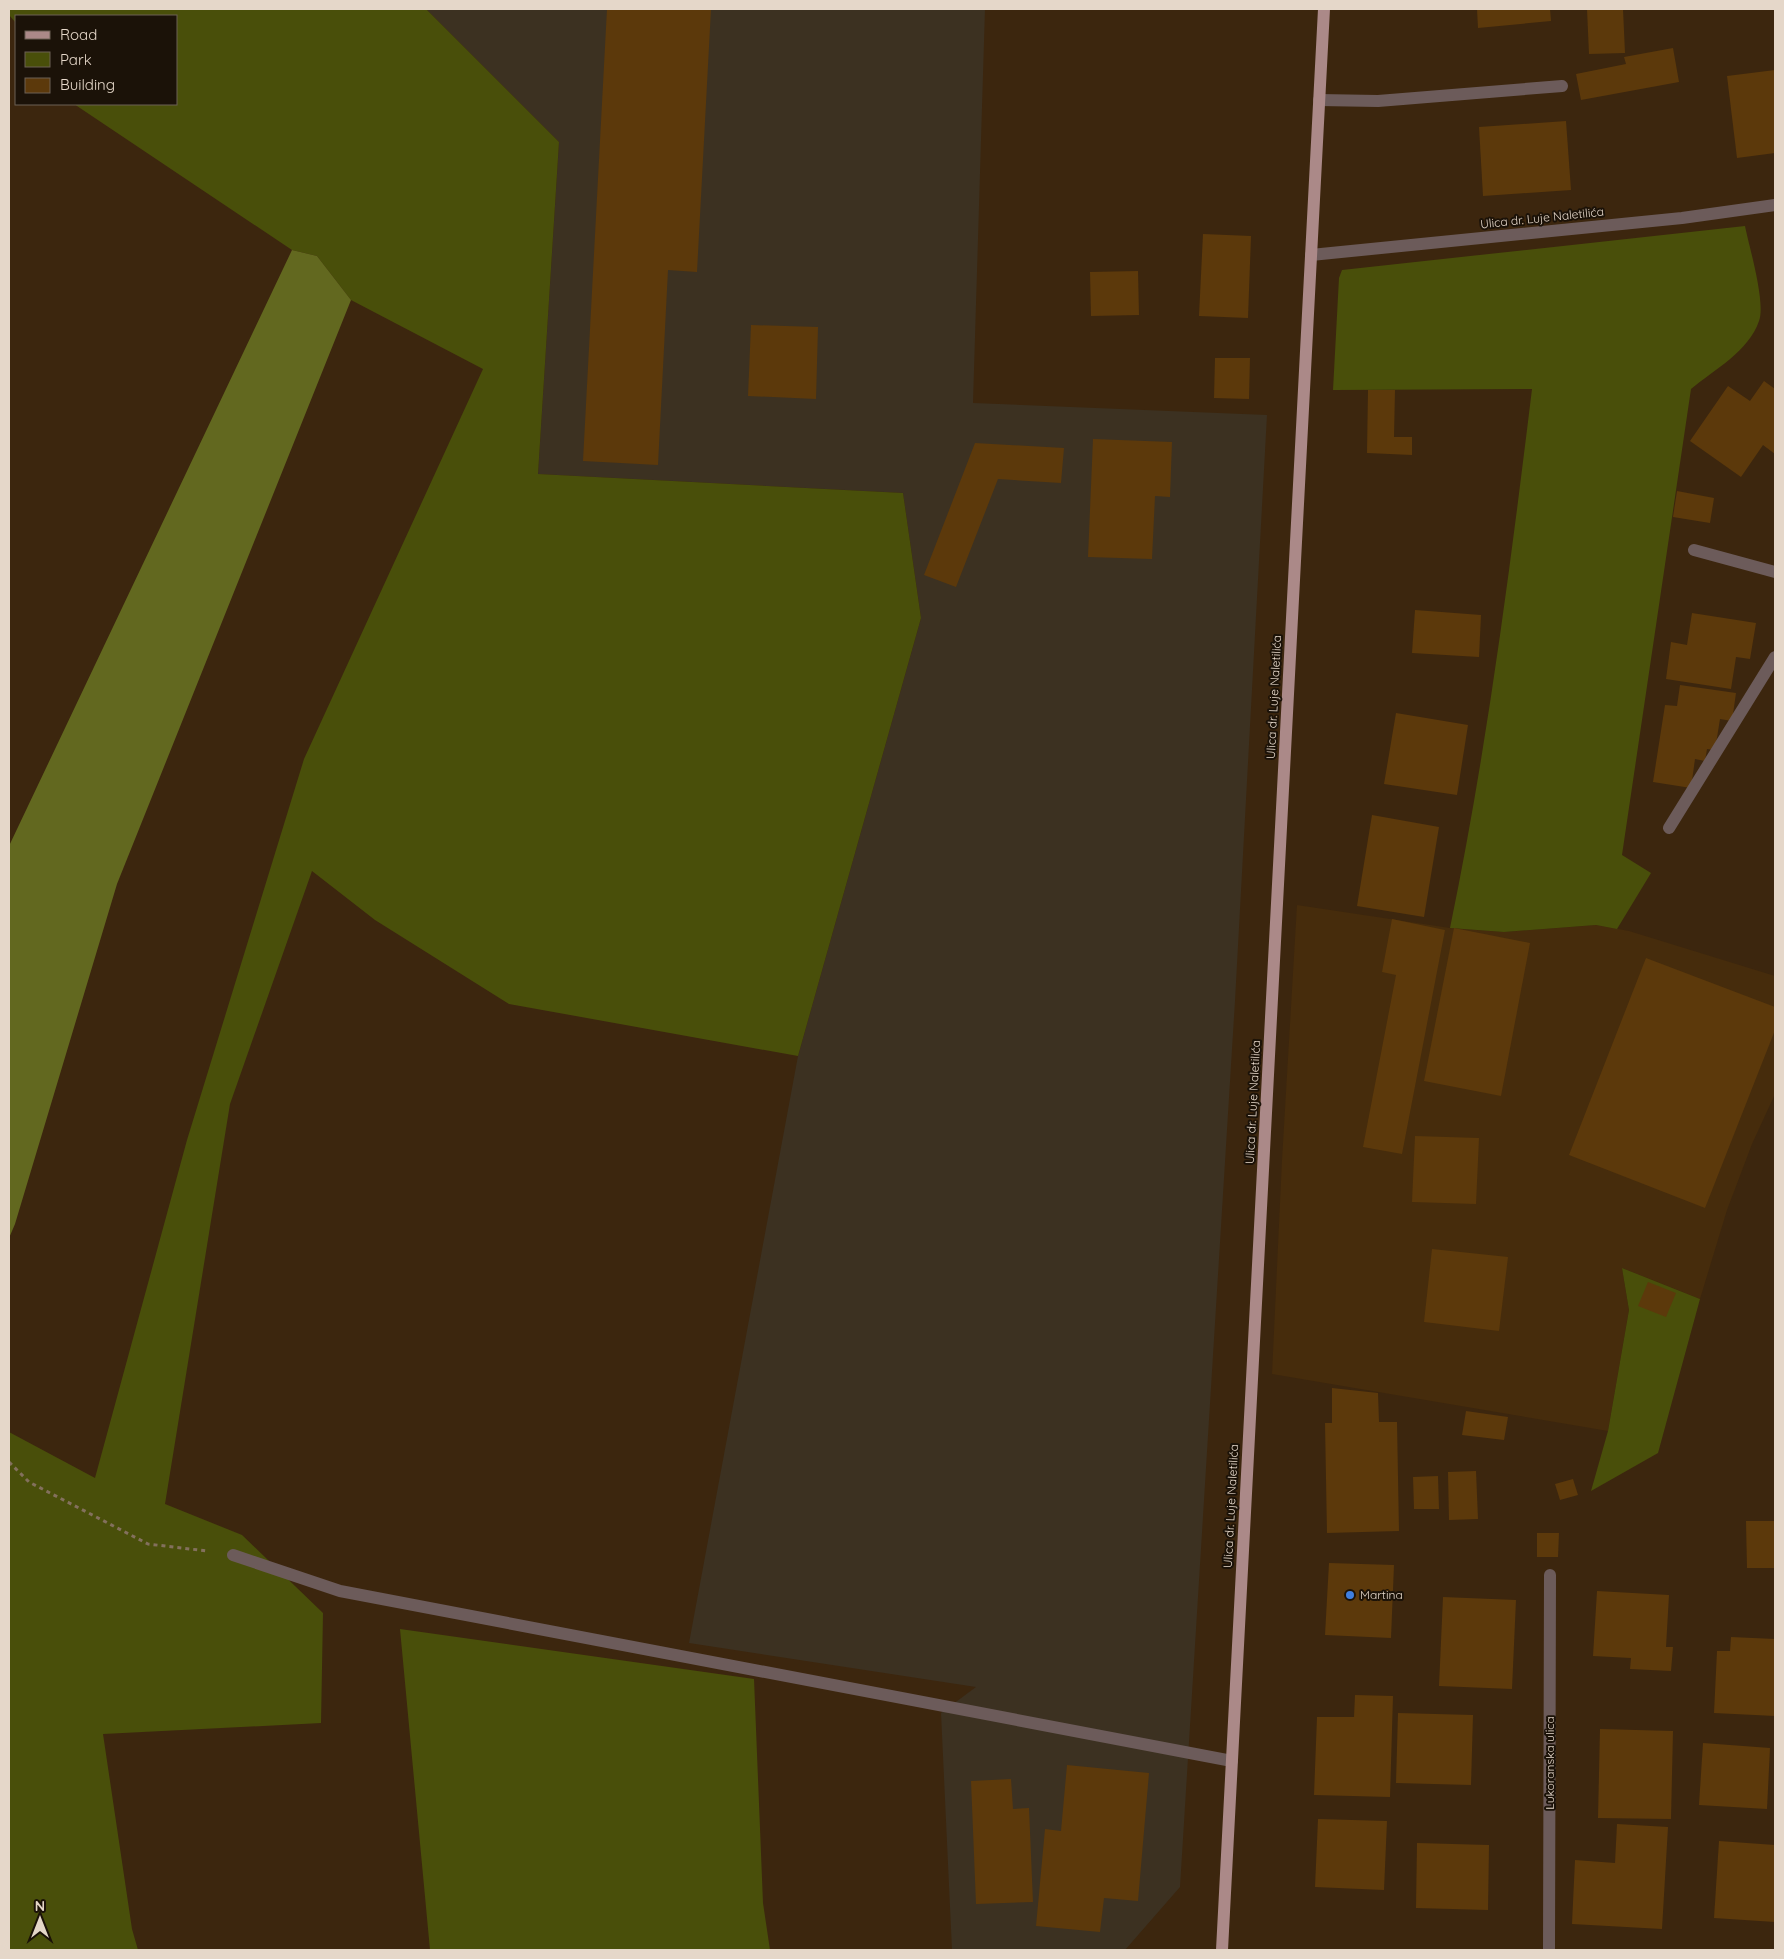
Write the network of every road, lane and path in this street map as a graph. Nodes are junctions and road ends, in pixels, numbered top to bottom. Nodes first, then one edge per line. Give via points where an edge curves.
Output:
1 (1324, 9) edge
2 (1562, 86) dead end
3 (1319, 100) junction
4 (1775, 205) edge
5 (1311, 255) junction
6 (1694, 550) dead end
7 (1775, 572) edge
8 (1775, 657) edge
9 (1669, 828) dead end
10 (9, 1462) edge
11 (233, 1555) joint
12 (1550, 1575) dead end
13 (1232, 1761) junction
14 (1222, 1950) edge
15 (1549, 1950) edge

1 - 3 main road, Ulica dr. Luje Naletilića
2 - 3 street via 1378,101
3 - 5 main road, Ulica dr. Luje Naletilića
4 - 5 street, Ulica dr. Luje Naletilića via 1682,218
5 - 13 main road, Ulica dr. Luje Naletilića
6 - 7 street
8 - 9 street
10 - 11 path via 29,1482 148,1544
11 - 13 street via 340,1591
12 - 15 street, Lukoranska ulica
13 - 14 main road, Ulica dr. Luje Naletilića

